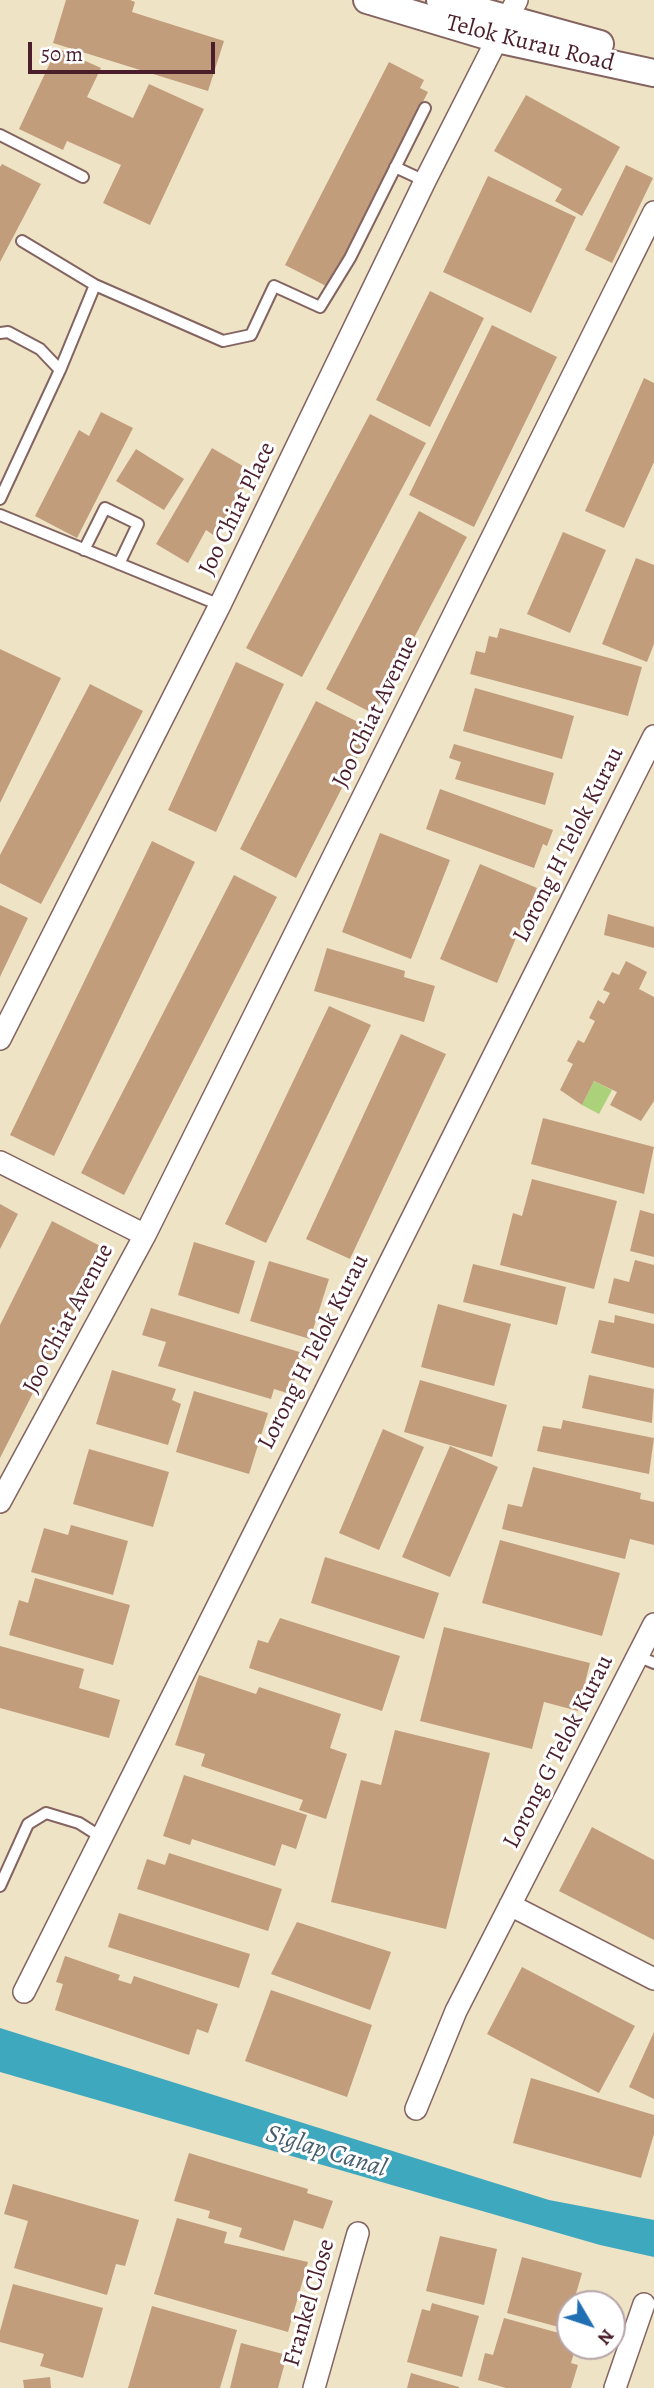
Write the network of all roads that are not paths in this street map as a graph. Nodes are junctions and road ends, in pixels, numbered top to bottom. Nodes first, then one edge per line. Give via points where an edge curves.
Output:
1 (367, 0) edge
2 (440, 0) edge
3 (507, 20) edge
4 (654, 58) edge
5 (654, 73) edge
6 (425, 108) dead end
7 (0, 135) edge
8 (395, 167) junction
9 (83, 177) dead end
10 (425, 181) junction
11 (654, 212) edge
12 (22, 241) dead end
13 (95, 285) junction
14 (0, 333) edge
15 (60, 370) junction
16 (0, 499) edge
17 (0, 515) edge
18 (84, 550) junction
19 (119, 564) junction
20 (220, 605) junction
21 (654, 736) edge
22 (0, 1039) edge
23 (0, 1162) edge
24 (145, 1235) junction
25 (0, 1502) edge
26 (654, 1623) edge
27 (645, 1660) edge
28 (101, 1837) junction
29 (0, 1886) edge
30 (510, 1905) junction
31 (654, 1979) edge
32 (24, 1992) dead end
33 (416, 2109) dead end
34 (358, 2233) dead end
35 (643, 2304) dead end
36 (314, 2388) edge
37 (615, 2388) edge

1 - 3 street, Telok Kurau Road
2 - 3 street, Telok Kurau Road
3 - 4 street, Telok Kurau Road
3 - 5 street, Telok Kurau Road
3 - 10 street, Joo Chiat Place
6 - 8 lane
7 - 9 lane
8 - 10 lane
8 - 13 lane via 320,307 274,286 251,335 223,341
10 - 20 street, Joo Chiat Place
11 - 24 street, Joo Chiat Avenue
12 - 13 lane
13 - 15 lane
14 - 15 lane via 8,332 40,349
15 - 16 lane
17 - 18 lane
18 - 19 lane
18 - 19 lane via 104,508 138,524
19 - 20 lane
20 - 22 street, Joo Chiat Place
21 - 28 street, Lorong H Telok Kurau
23 - 24 street, Joo Chiat Avenue
24 - 25 street, Joo Chiat Avenue
26 - 27 street, Lorong G Telok Kurau
27 - 30 street, Lorong G Telok Kurau
28 - 29 lane via 79,1823 46,1813 28,1824
28 - 32 street, Lorong H Telok Kurau
30 - 31 street
30 - 33 street, Lorong G Telok Kurau via 456,2011
34 - 36 street, Frankel Close
35 - 37 street

